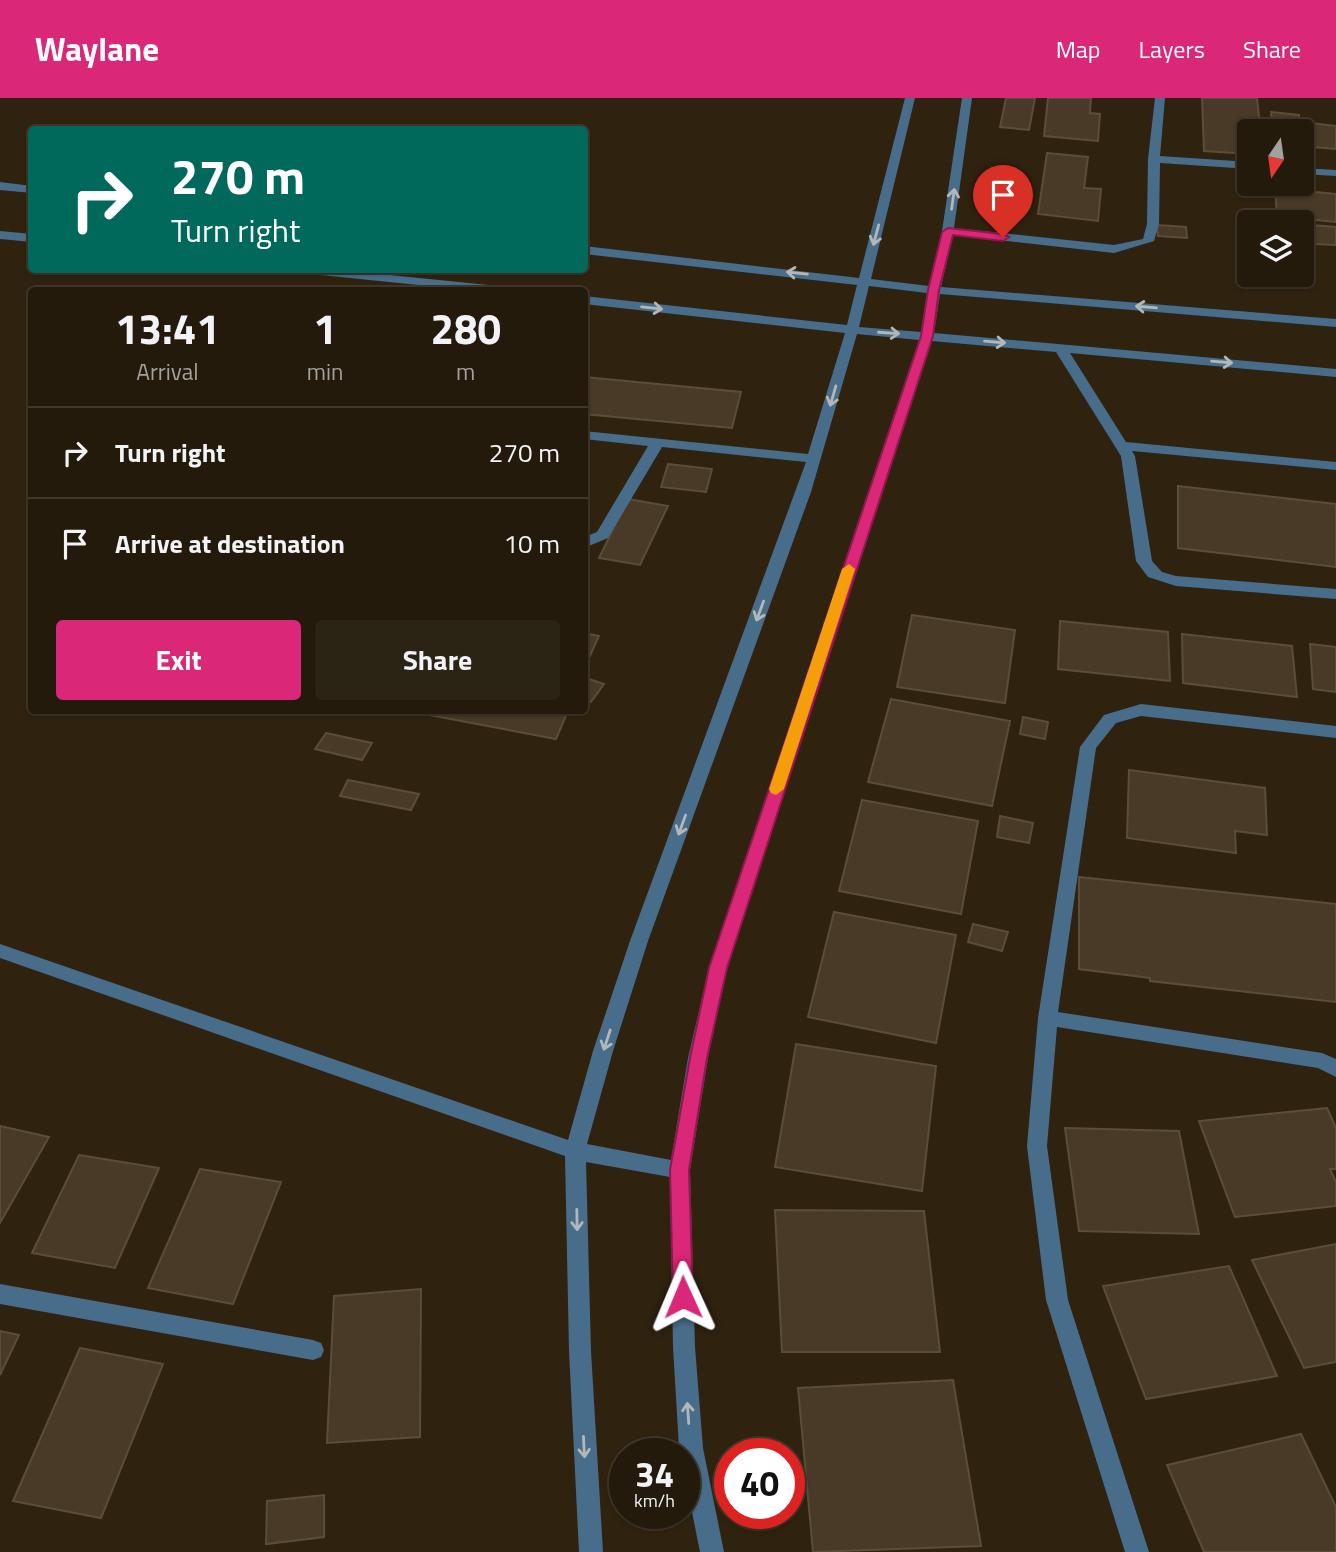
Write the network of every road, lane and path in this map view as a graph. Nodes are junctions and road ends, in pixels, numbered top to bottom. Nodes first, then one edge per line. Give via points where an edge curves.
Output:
1 (910, 98) edge
2 (967, 98) edge
3 (1160, 98) edge
4 (1154, 159) junction
5 (1237, 165) edge
6 (1314, 172) edge
7 (1336, 173) edge
8 (0, 186) edge
9 (28, 190) edge
10 (948, 232) junction
11 (0, 235) edge
12 (28, 238) edge
13 (588, 250) edge
14 (339, 273) edge
15 (864, 280) junction
16 (470, 287) edge
17 (934, 290) junction
18 (588, 300) edge
19 (1336, 323) edge
20 (852, 330) junction
21 (927, 336) junction
22 (1060, 348) junction
23 (1336, 373) edge
24 (588, 435) edge
25 (657, 443) junction
26 (1124, 446) junction
27 (814, 459) junction
28 (1336, 466) edge
29 (588, 541) edge
30 (1336, 594) edge
31 (1336, 732) edge
32 (0, 951) edge
33 (1048, 1018) junction
34 (1336, 1069) edge
35 (575, 1152) junction
36 (680, 1170) junction
37 (0, 1294) edge
38 (313, 1350) dead end
39 (591, 1552) edge
40 (712, 1552) edge
41 (1137, 1552) edge

1 -> 15 street
10 -> 2 street
3 - 4 street
4 - 5 street
4 - 10 street via 1153,225 1148,241 1134,246 1114,249
6 - 7 street
8 - 9 street
10 - 17 street
11 - 12 street
15 -> 13 street
14 - 16 street
15 - 17 street
15 - 20 street
19 -> 17 street
17 - 21 street
18 -> 20 street
20 -> 21 street
20 -> 27 street
21 -> 22 street
21 - 36 street via 718,968
22 -> 23 street
22 - 26 street
24 - 25 street
25 - 27 street
25 - 29 street via 603,535
26 - 28 street
26 - 30 street via 1144,561 1158,577
27 -> 35 street via 639,941
31 - 33 street via 1141,710 1110,719 1088,747
32 - 35 street
33 - 34 street via 1322,1060
33 - 41 street via 1037,1146 1057,1300
35 - 36 street
35 -> 39 street
40 -> 36 street via 691,1448
37 - 38 street

